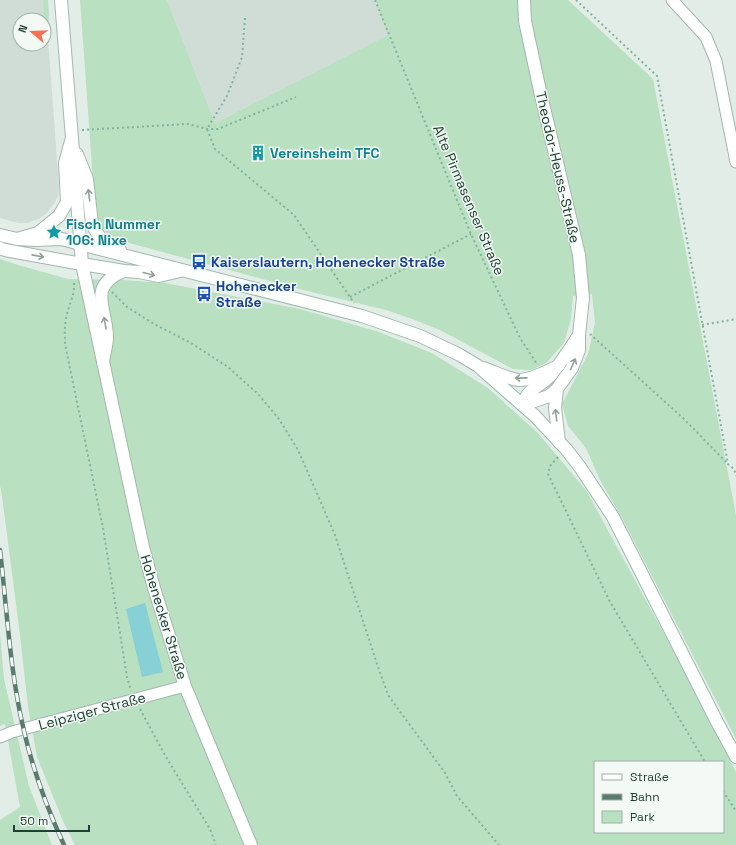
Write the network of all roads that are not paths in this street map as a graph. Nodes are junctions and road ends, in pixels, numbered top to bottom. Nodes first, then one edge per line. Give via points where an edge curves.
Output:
1 (61, 0) edge
2 (524, 0) edge
3 (672, 0) edge
4 (71, 136) junction
5 (736, 162) edge
6 (0, 235) edge
7 (17, 239) junction
8 (80, 244) junction
9 (0, 248) edge
10 (132, 257) junction
11 (82, 264) junction
12 (181, 270) junction
13 (124, 271) junction
14 (584, 333) junction
15 (103, 362) junction
16 (478, 366) junction
17 (558, 366) junction
18 (557, 389) junction
19 (523, 405) junction
20 (562, 445) junction
21 (185, 686) junction
22 (0, 737) edge
23 (736, 757) edge
24 (251, 845) edge

1 - 4 main road, Hohenecker Straße
2 - 14 main road, Theodor-Heuss-Straße via 525,21 579,255
3 - 5 street via 706,37 716,61
4 - 7 main road via 66,163 67,202 59,216 38,233
4 - 8 main road, Hohenecker Straße
10 -> 4 main road via 100,238 92,224 87,179
6 - 7 main road
7 - 8 main road via 62,239
8 - 10 main road
8 - 11 main road, Hohenecker Straße
9 -> 11 main road
10 - 12 main road
11 - 13 main road
11 - 15 main road, Hohenecker Straße
13 -> 12 main road via 159,276
12 - 16 main road via 362,316 420,336
15 -> 13 main road via 107,337 102,292 108,280
14 - 17 main road, Theodor-Heuss-Straße
18 -> 14 main road, Theodor-Heuss-Straße via 572,368
15 - 21 main road, Hohenecker Straße via 143,548
17 -> 16 main road via 519,380
16 - 19 main road
17 - 19 main road, Theodor-Heuss-Straße via 532,389
18 - 19 main road, Theodor-Heuss-Straße via 549,396
20 -> 18 main road via 555,408
19 - 20 main road
20 - 23 main road via 613,517
21 - 22 street, Leipziger Straße
21 - 24 main road, Hohenecker Straße

